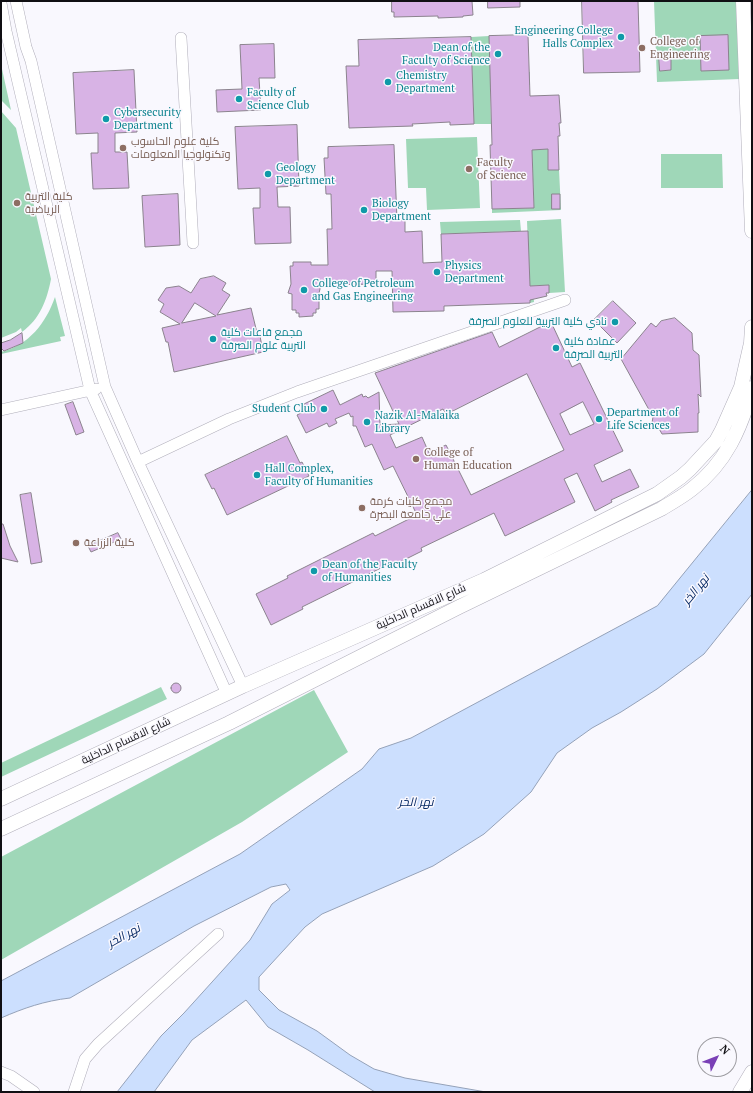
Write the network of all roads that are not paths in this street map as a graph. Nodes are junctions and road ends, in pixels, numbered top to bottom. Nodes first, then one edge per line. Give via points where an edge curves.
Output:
1 (16, 1) edge
2 (742, 1) edge
3 (751, 1) edge
4 (1, 3) edge
5 (2, 15) edge
6 (752, 24) edge
7 (4, 31) edge
8 (181, 38) dead end
9 (752, 230) edge
10 (194, 243) dead end
11 (565, 300) dead end
12 (752, 327) edge
13 (105, 387) junction
14 (752, 388) edge
15 (90, 390) junction
16 (1, 410) edge
17 (716, 441) junction
18 (728, 449) junction
19 (138, 462) junction
20 (690, 469) junction
21 (702, 481) junction
22 (243, 686) junction
23 (227, 694) junction
24 (1, 799) edge
25 (1, 829) edge
26 (218, 934) dead end
27 (1, 1072) edge
28 (752, 1072) edge
29 (20, 1088) edge
30 (34, 1092) edge
31 (74, 1092) edge
32 (740, 1092) edge

1 - 13 street
2 - 9 street
3 - 6 street
4 - 5 street
5 - 7 street
7 - 15 street
8 - 10 street
11 - 19 street via 297,392 229,419
12 - 17 street, شارع الاقسام الداخلية via 741,387
13 - 15 street
13 - 19 street
14 - 18 street, شارع الاقسام الداخلية
15 - 16 street
15 - 23 street
17 - 18 street via 719,446
17 - 20 street, شارع الاقسام الداخلية
18 - 21 street, شارع الاقسام الداخلية
19 - 22 street
20 - 21 street via 698,470
20 - 22 street, شارع الاقسام الداخلية via 651,497 491,576
21 - 25 street, شارع الاقسام الداخلية via 661,509 465,604 229,724
22 - 23 street, شارع الاقسام الداخلية
23 - 24 street, شارع الاقسام الداخلية
26 - 31 street via 94,1048 86,1060
27 - 29 street via 11,1076
28 - 32 street
29 - 30 street

